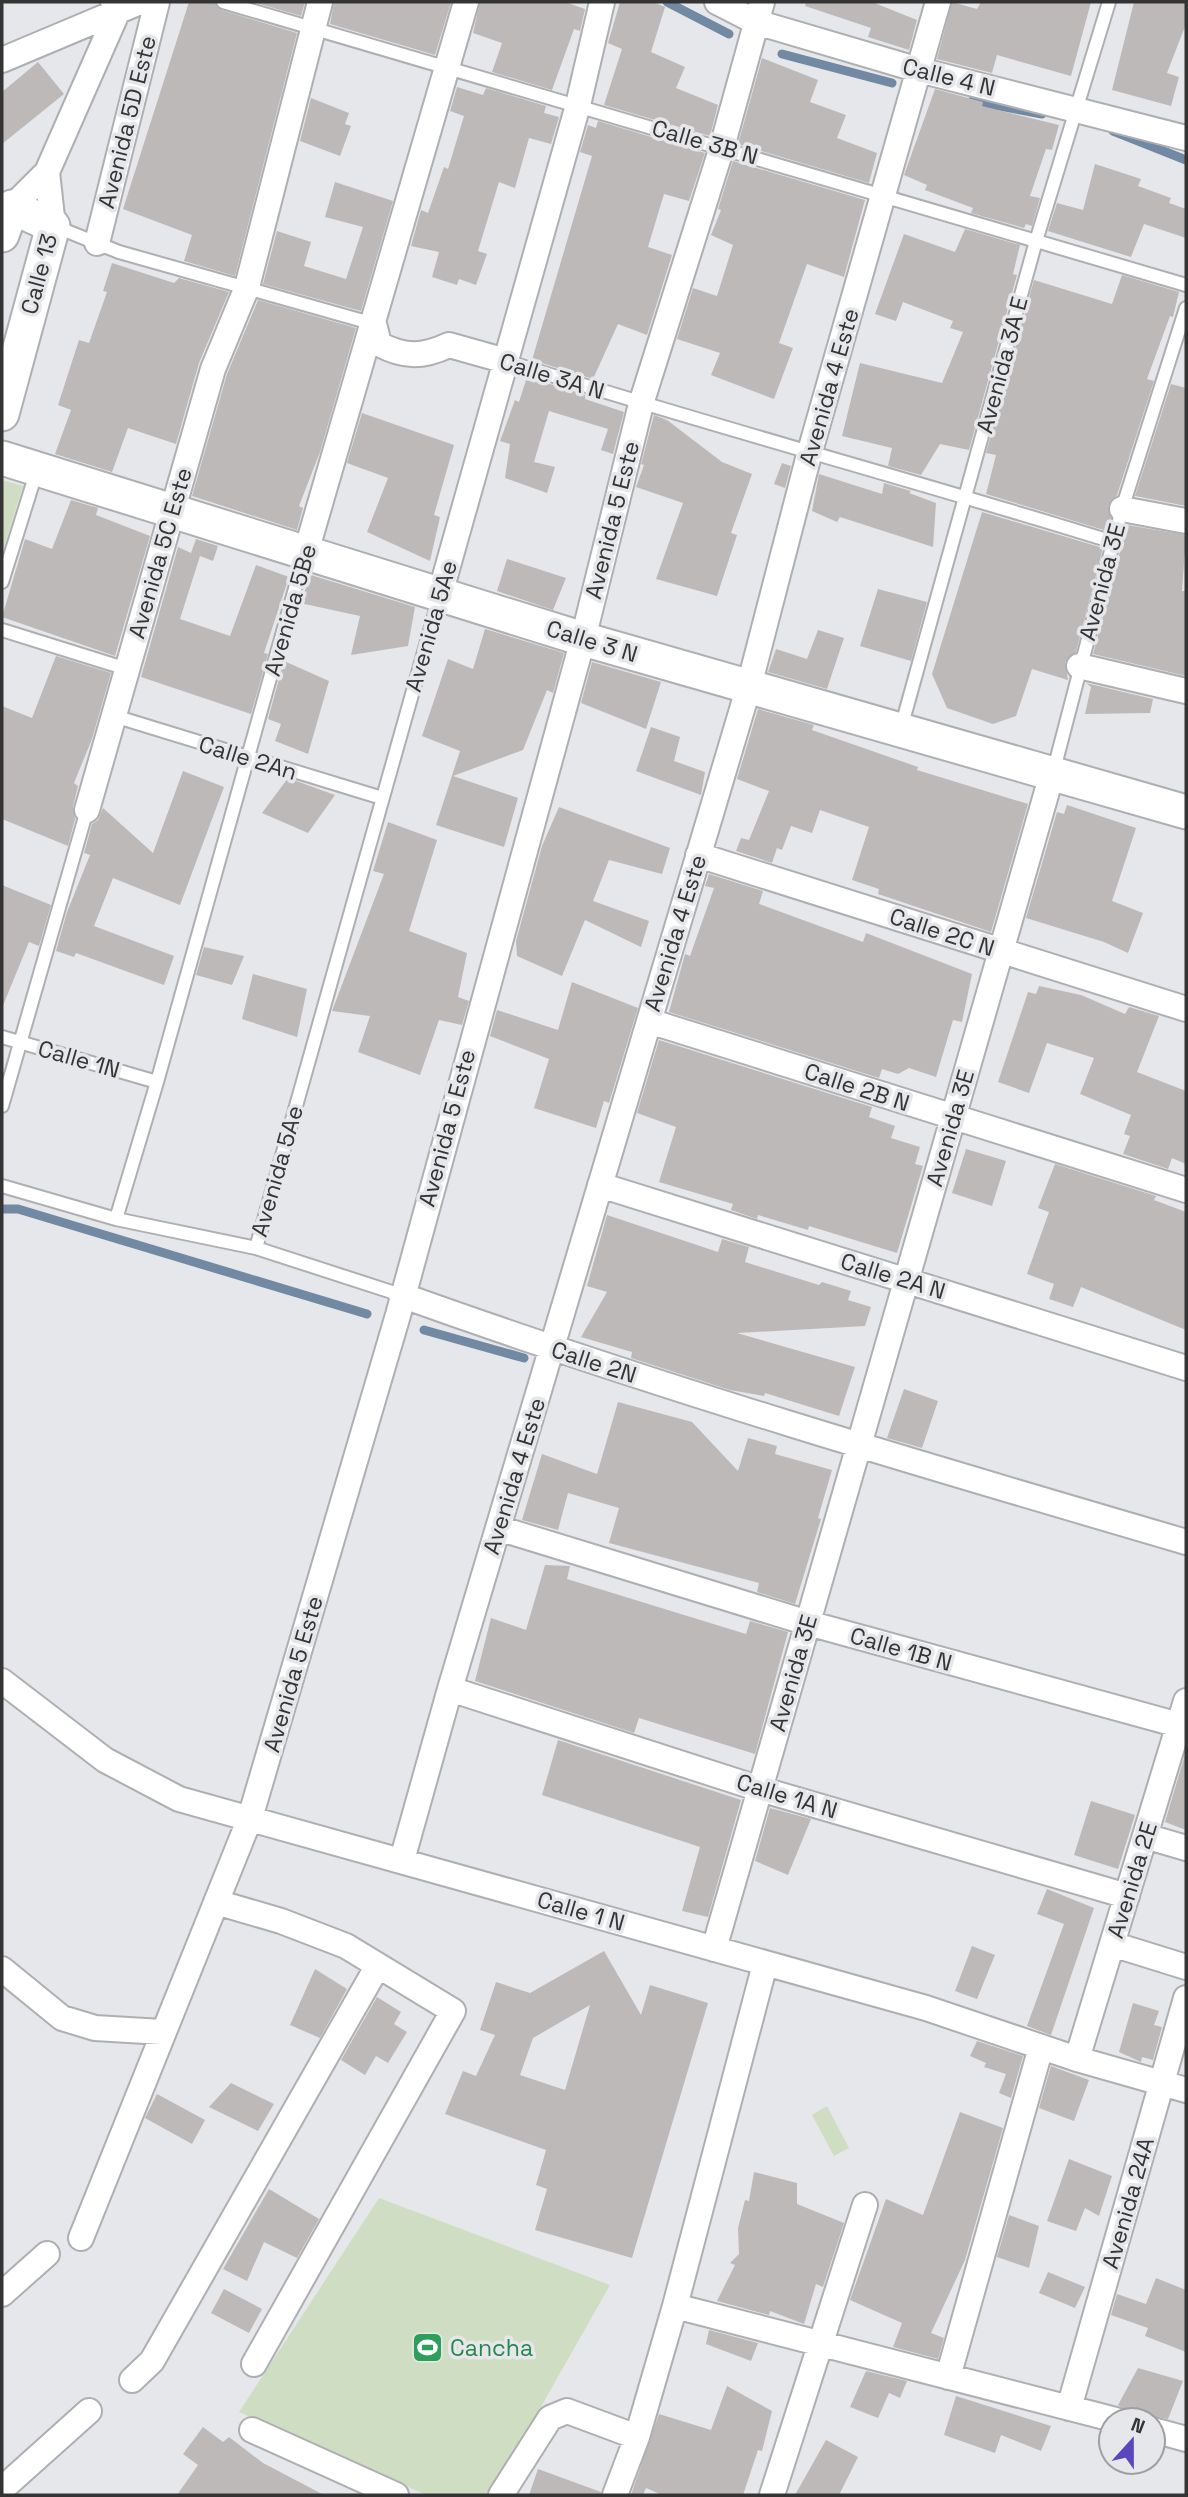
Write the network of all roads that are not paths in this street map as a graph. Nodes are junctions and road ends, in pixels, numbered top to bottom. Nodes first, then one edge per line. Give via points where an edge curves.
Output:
1 (140, 2) edge
2 (157, 2) edge
3 (223, 2) edge
4 (320, 2) edge
5 (466, 2) edge
6 (602, 2) edge
7 (717, 2) edge
8 (938, 2) edge
9 (1109, 2) edge
10 (115, 7) edge
11 (759, 12) edge
12 (314, 27) junction
13 (2, 60) edge
14 (447, 65) junction
15 (919, 70) junction
16 (578, 105) junction
17 (1078, 109) junction
18 (1186, 138) edge
19 (722, 148) junction
20 (47, 172) junction
21 (884, 195) junction
22 (5, 210) edge
23 (53, 226) junction
24 (1036, 241) junction
25 (97, 243) junction
26 (1186, 285) edge
27 (247, 288) junction
28 (1186, 307) edge
29 (374, 324) junction
30 (506, 361) junction
31 (641, 404) junction
32 (2, 414) edge
33 (809, 454) junction
34 (2, 458) edge
35 (37, 469) junction
36 (965, 496) junction
37 (1122, 509) junction
38 (172, 511) junction
39 (1186, 521) edge
40 (1113, 542) junction
41 (306, 552) junction
42 (2, 582) edge
43 (440, 594) junction
44 (2, 630) edge
45 (583, 639) junction
46 (1079, 666) junction
47 (127, 669) junction
48 (748, 686) junction
49 (1186, 691) edge
50 (114, 716) junction
51 (900, 730) junction
52 (248, 758) junction
53 (1052, 774) junction
54 (382, 799) junction
55 (87, 810) joint
56 (1186, 812) edge
57 (698, 855) junction
58 (1001, 951) junction
59 (1186, 1009) edge
60 (649, 1021) junction
61 (2, 1037) edge
62 (20, 1042) junction
63 (157, 1082) junction
64 (2, 1106) edge
65 (954, 1117) junction
66 (600, 1185) junction
67 (2, 1186) edge
68 (1186, 1190) edge
69 (116, 1219) junction
70 (256, 1248) junction
71 (906, 1280) junction
72 (401, 1295) junction
73 (552, 1349) junction
74 (1186, 1367) edge
75 (859, 1447) junction
76 (498, 1528) junction
77 (1186, 1542) edge
78 (808, 1623) junction
79 (2, 1681) edge
80 (450, 1689) junction
81 (1186, 1701) edge
82 (1182, 1727) edge
83 (760, 1789) junction
84 (250, 1818) junction
85 (1145, 1836) junction
86 (1186, 1848) edge
87 (402, 1860) junction
88 (1127, 1896) junction
89 (216, 1902) junction
90 (1112, 1944) junction
91 (714, 1948) junction
92 (765, 1964) junction
93 (377, 1967) junction
94 (1186, 1967) edge
95 (2, 1969) edge
96 (1186, 1998) edge
97 (162, 2032) junction
98 (1041, 2047) junction
99 (1077, 2059) junction
100 (1163, 2083) junction
101 (1186, 2090) edge
102 (865, 2205) dead end
103 (81, 2238) dead end
104 (47, 2254) dead end
105 (2, 2294) edge
106 (676, 2306) junction
107 (823, 2344) junction
108 (254, 2364) dead end
109 (948, 2376) junction
110 (132, 2380) dead end
111 (1069, 2408) junction
112 (89, 2411) dead end
113 (1097, 2415) edge
114 (252, 2430) dead end
115 (1167, 2433) edge
116 (637, 2437) junction
117 (1186, 2437) edge
118 (2, 2489) edge
119 (396, 2495) edge
120 (501, 2495) edge
121 (615, 2495) edge
122 (772, 2495) edge

1 - 10 street
2 - 25 street, Avenida 5D Este
3 - 12 lane, Calle 3B N
4 - 12 street, Avenida 5C Este
5 - 14 street, Avenida 5Be
6 - 16 street, Avenida 5Ae
7 - 11 street, Calle 4 N
8 - 15 street, Avenida 4 Este
9 - 17 lane, Avenida 3A E
10 - 13 street
10 - 20 street
11 - 15 street, Calle 4 N
11 - 19 street, Avenida 5 Este
12 - 14 lane, Calle 3B N
12 - 27 street, Avenida 5C Este
14 - 16 lane, Calle 3B N
14 - 29 street, Avenida 5Be
15 - 17 street, Calle 4 N
15 - 21 street, Avenida 4 Este
16 - 19 lane, Calle 3B N
16 - 30 street, Avenida 5Ae
17 - 18 street, Calle 4 N
17 - 24 lane, Avenida 3A E
19 - 21 lane, Calle 3B N
19 - 31 street, Avenida 5 Este
20 - 22 street
20 - 23 street, Calle 13
21 - 24 lane, Calle 3B N
21 - 33 street, Avenida 4 Este
22 - 23 street
23 - 25 lane
23 - 32 street, Calle 13
24 - 26 lane, Calle 3B N
24 - 36 lane, Avenida 3A E
25 - 27 lane
27 - 29 lane
27 - 38 street, Avenida 5C Este via 213,369
28 - 37 lane, Avenida 3E
29 - 30 street, Calle 3A N via 379,344 397,354 425,355 449,345
29 - 41 street, Avenida 5Be
30 - 31 lane, Calle 3A N
30 - 43 street, Avenida 5Ae
31 - 33 lane, Calle 3A N
31 - 45 street, Avenida 5 Este
33 - 36 lane, Calle 3A N
33 - 48 street, Avenida 4 Este
34 - 35 street, Calle 3 N
35 - 38 street, Calle 3 N
35 - 42 lane
36 - 40 lane, Calle 3A N
36 - 51 lane, Avenida 3A E
37 - 39 street
37 - 40 lane, Avenida 3E
38 - 41 street, Calle 3 N
38 - 47 street, Avenida 5C Este
40 - 46 lane, Avenida 3E
41 - 43 street, Calle 3 N
41 - 52 lane, Avenida 5Be
43 - 45 street, Calle 3 N
43 - 54 lane, Avenida 5Ae
44 - 47 lane
45 - 48 street, Calle 3 N
45 - 72 street, Avenida 5 Este
46 - 49 street
46 - 53 lane, Avenida 3E
47 - 50 street, Avenida 5C Este
48 - 51 street, Calle 3 N
48 - 57 street, Avenida 4 Este
50 - 52 lane, Calle 2An
50 - 55 street, Avenida 5C Este
51 - 53 street, Calle 3 N
52 - 54 lane, Calle 2An
52 - 63 lane, Avenida 5Be
53 - 56 street, Calle 3 N
53 - 58 street, Avenida 3E
54 - 70 lane, Avenida 5Ae
55 - 62 lane, Avenida 5C Este
57 - 58 street, Calle 2C N
57 - 60 street, Avenida 4 Este
58 - 59 street, Calle 2C N
58 - 65 street, Avenida 3E
60 - 65 street, Calle 2B N
60 - 66 street, Avenida 4 Este
61 - 62 lane, Calle 1N
62 - 63 lane, Calle 1N
62 - 64 lane, Avenida 5C Este
63 - 69 lane, Avenida 5Be
65 - 68 street, Calle 2B N
65 - 71 street, Avenida 3E
66 - 71 street, Calle 2A N
66 - 73 street, Avenida 4 Este
67 - 69 lane, Calle 2N
69 - 70 lane, Calle 2N
70 - 72 lane, Calle 2N
71 - 74 street, Calle 2A N
71 - 75 street, Avenida 3E
72 - 73 street, Calle 2N
72 - 84 street, Avenida 5 Este
73 - 75 street, Calle 2N
73 - 76 street, Avenida 4 Este
75 - 77 street, Calle 2N
75 - 78 street, Avenida 3E
76 - 78 street, Calle 1B N
76 - 80 street, Avenida 4 Este
78 - 82 street, Calle 1B N
78 - 83 street, Avenida 3E
79 - 84 street, Calle 1 N via 105,1760 179,1799
80 - 83 street, Calle 1A N
80 - 87 street, Avenida 4 Este
81 - 82 street, Avenida 2E
82 - 85 street, Avenida 2E
83 - 88 street, Calle 1A N
83 - 91 street, Avenida 3E
84 - 87 street, Calle 1 N
84 - 89 street, Avenida 5 Este
85 - 86 street
85 - 88 street, Avenida 2E
87 - 91 street, Calle 1 N
88 - 90 street, Avenida 2E
89 - 93 street via 346,1946
89 - 97 street, Avenida 5 Este
90 - 94 street
90 - 99 street, Avenida 2E
91 - 92 street, Calle 1 N
92 - 98 street, Calle 1 N via 926,2008
92 - 106 street
93 - 108 street via 453,2011
93 - 110 street via 152,2361
95 - 97 street via 62,2018 96,2028
96 - 100 street, Avenida 24A
97 - 103 street, Avenida 5 Este
98 - 99 street, Calle 1 N
98 - 109 street
99 - 100 street, Calle 1 N
100 - 101 street, Calle 1 N
100 - 111 street, Avenida 24A
102 - 107 street
104 - 105 street
106 - 107 street
106 - 116 street
107 - 109 street
107 - 122 street
109 - 111 street
111 - 113 street
112 - 118 street
114 - 119 street
115 - 117 street
116 - 120 street via 567,2411 558,2412
116 - 121 street

